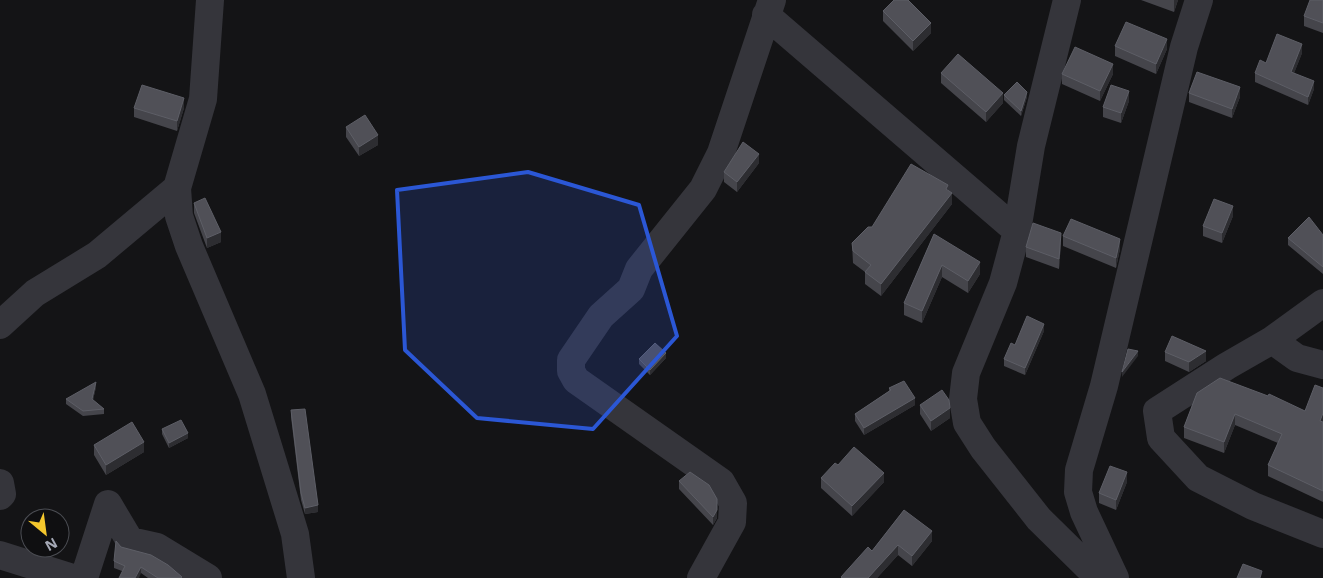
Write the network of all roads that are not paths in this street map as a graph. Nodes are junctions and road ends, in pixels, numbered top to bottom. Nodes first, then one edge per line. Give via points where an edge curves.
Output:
1 (210, 0) edge
2 (1067, 0) edge
3 (1200, 0) edge
4 (769, 8) edge
5 (177, 188) junction
6 (1018, 231) junction
7 (1323, 303) edge
8 (0, 325) edge
9 (1272, 340) junction
10 (1323, 365) edge
11 (0, 483) edge
12 (0, 496) edge
13 (1323, 534) edge
14 (0, 555) edge
15 (73, 578) edge
16 (84, 578) edge
17 (208, 578) edge
18 (302, 578) edge
19 (702, 578) edge
20 (1099, 578) edge
21 (1116, 578) edge

1 - 5 street via 203,99
2 - 6 street via 1031,146
3 - 21 street via 1184,47 1104,386 1079,470 1078,492 1084,512
4 - 6 street
4 - 19 street via 721,153 703,189 639,269 631,289 601,316 571,360 571,371 576,380 721,482 733,503 732,522
5 - 8 street via 96,255 35,292
5 - 18 street via 179,216 189,246 252,394 295,534
6 - 20 street via 1003,283 966,373 963,399 967,423 982,448 1039,519
7 - 9 street
9 - 10 street via 1297,358
9 - 13 street via 1157,412 1161,438 1198,478 1253,506
11 - 12 street
14 - 15 street
16 - 17 street via 108,504 130,541 157,546

